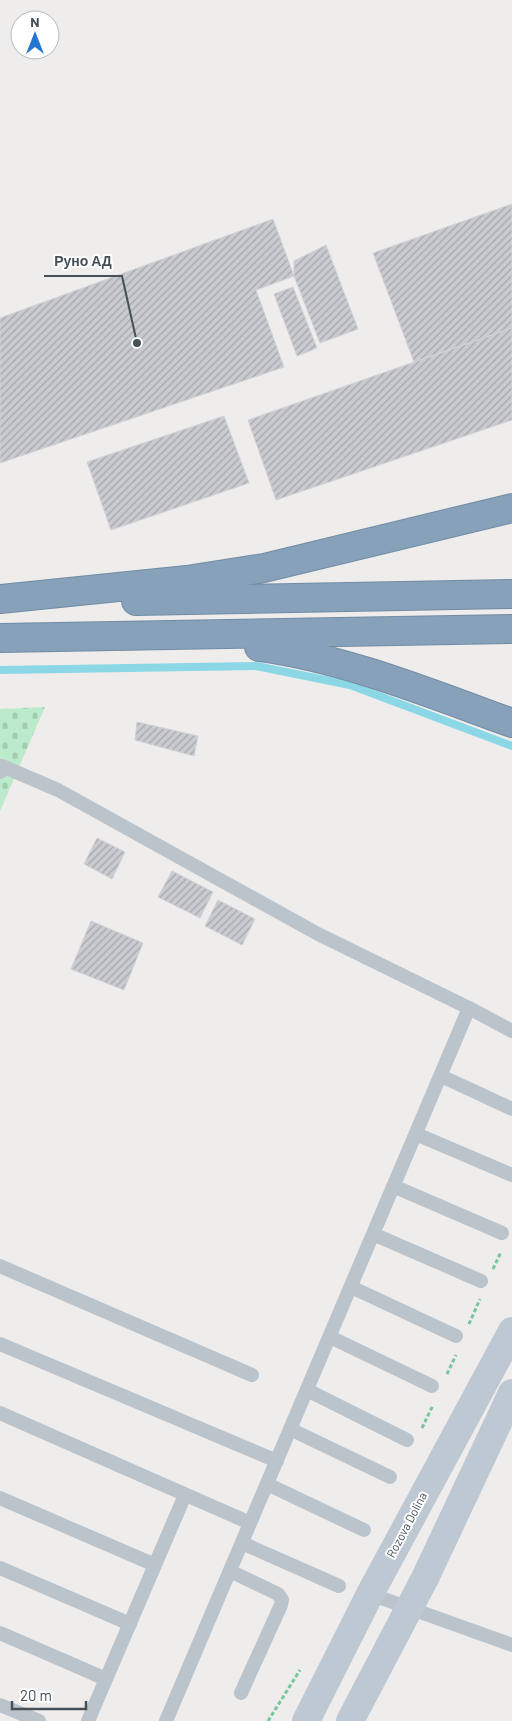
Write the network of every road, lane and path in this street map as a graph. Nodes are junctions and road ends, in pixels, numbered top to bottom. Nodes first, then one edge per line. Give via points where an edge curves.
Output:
1 (512, 508) edge
2 (512, 594) edge
3 (0, 599) edge
4 (0, 603) edge
5 (512, 629) edge
6 (171, 634) junction
7 (0, 638) edge
8 (512, 723) edge
9 (0, 772) edge
10 (469, 1008) junction
11 (512, 1031) edge
12 (440, 1076) junction
13 (512, 1109) edge
14 (416, 1134) junction
15 (512, 1174) edge
16 (393, 1186) junction
17 (502, 1233) dead end
18 (373, 1234) junction
19 (0, 1266) edge
20 (481, 1281) dead end
21 (351, 1287) junction
22 (512, 1331) edge
23 (456, 1336) dead end
24 (330, 1337) junction
25 (0, 1344) edge
26 (252, 1374) dead end
27 (432, 1386) dead end
28 (307, 1390) junction
29 (512, 1393) edge
30 (0, 1414) edge
31 (290, 1429) junction
32 (406, 1440) dead end
33 (277, 1461) junction
34 (390, 1477) dead end
35 (267, 1484) junction
36 (185, 1495) junction
37 (0, 1498) edge
38 (250, 1523) junction
39 (364, 1530) dead end
40 (242, 1544) junction
41 (155, 1565) junction
42 (0, 1568) edge
43 (230, 1571) junction
44 (339, 1586) dead end
45 (370, 1594) junction
46 (409, 1608) junction
47 (130, 1624) junction
48 (0, 1634) edge
49 (512, 1645) edge
50 (106, 1679) junction
51 (241, 1693) dead end
52 (0, 1705) edge
53 (39, 1721) edge
54 (88, 1721) edge
55 (166, 1721) edge
56 (306, 1721) edge
57 (350, 1721) edge

1 - 3 highway via 264,568 187,580
2 - 4 highway
5 - 6 highway
6 - 7 highway
6 - 8 highway via 318,657
9 - 10 lane via 2,766 58,790 318,934
10 - 11 lane
10 - 12 lane
12 - 13 lane
12 - 14 lane
14 - 15 lane
14 - 16 lane
16 - 17 lane
16 - 18 lane
18 - 20 lane
18 - 21 lane
19 - 26 lane
21 - 23 lane
21 - 24 lane
22 - 45 street, Rozova Dolina
24 - 27 lane
24 - 28 lane
25 - 33 lane
28 - 31 lane
28 - 32 lane
29 - 46 street
30 - 36 lane
31 - 33 lane
31 - 34 lane
33 - 35 lane
35 - 38 lane
35 - 39 lane
36 - 38 lane
36 - 41 lane
37 - 41 lane
38 - 40 lane
40 - 43 lane
40 - 44 lane
41 - 47 lane
42 - 47 lane
43 - 51 lane via 278,1594 282,1600
43 - 55 lane
45 - 46 lane
45 - 56 street, Rozova Dolina
46 - 49 lane
46 - 57 street
47 - 50 lane
48 - 50 lane
50 - 54 lane
52 - 53 lane

